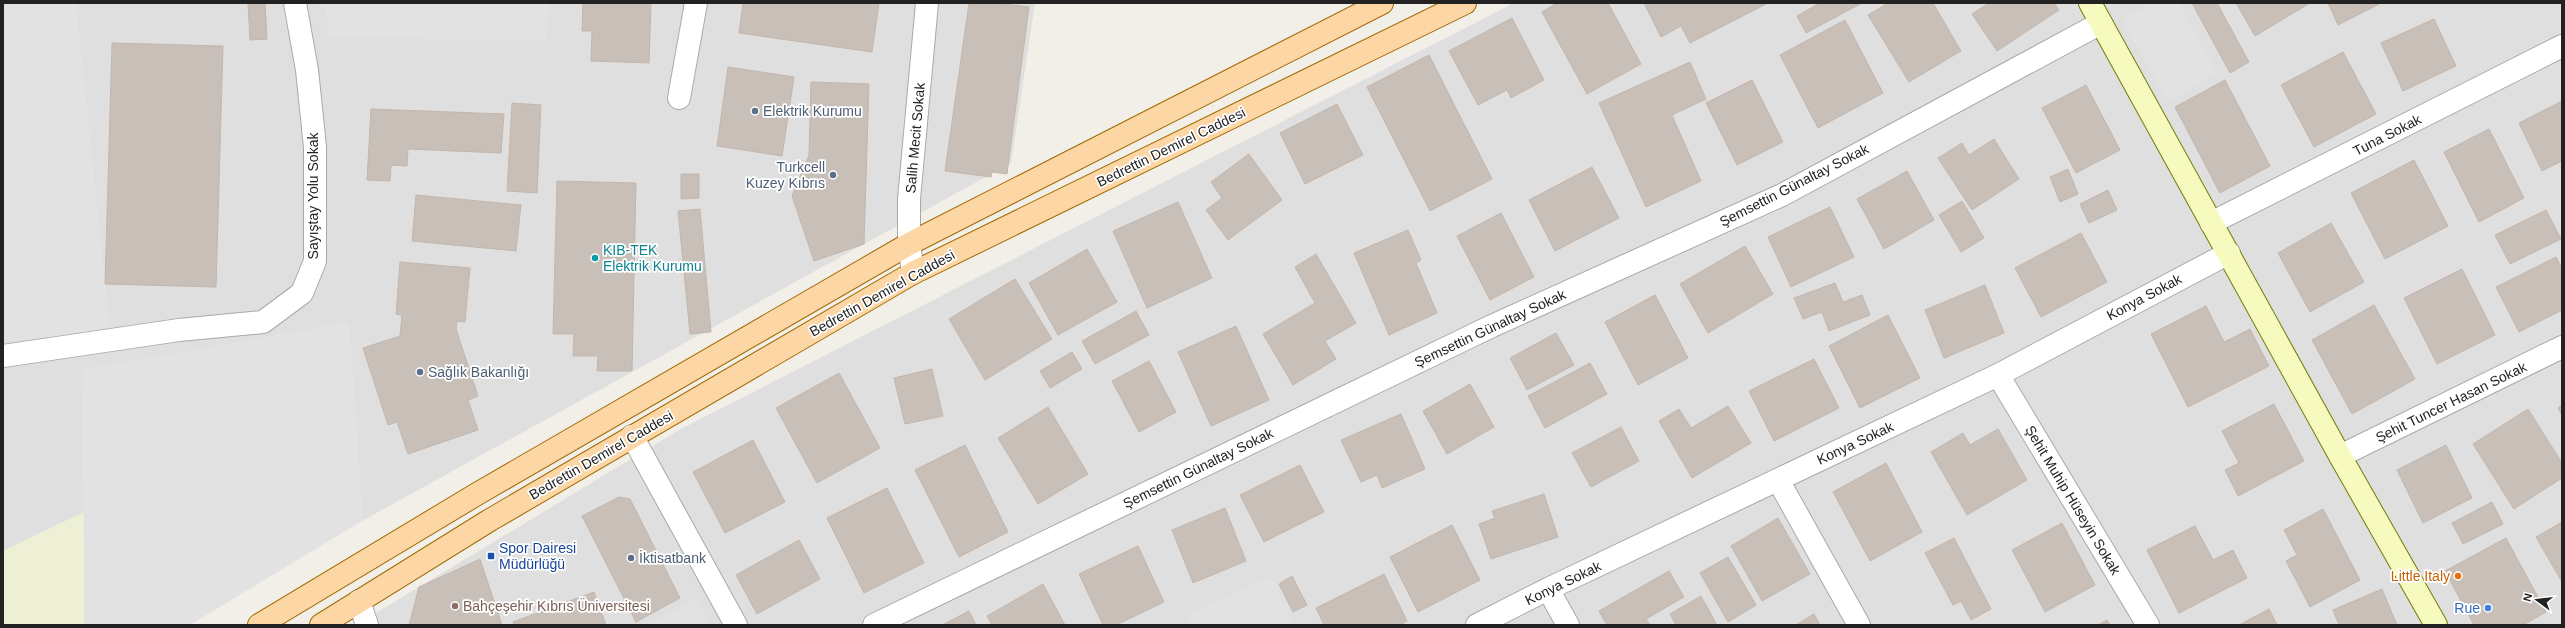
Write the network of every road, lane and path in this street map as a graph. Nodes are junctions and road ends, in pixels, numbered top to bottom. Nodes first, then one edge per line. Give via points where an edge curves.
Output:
1 (295, 3) edge
2 (696, 3) edge
3 (927, 3) edge
4 (1382, 3) edge
5 (1465, 3) edge
6 (2090, 3) edge
7 (2102, 23) junction
8 (2562, 46) edge
9 (679, 98) dead end
10 (2211, 223) junction
11 (909, 244) junction
12 (2229, 253) junction
13 (913, 273) junction
14 (2562, 347) edge
15 (3, 356) edge
16 (1998, 375) junction
17 (632, 436) junction
18 (2340, 456) junction
19 (1778, 480) junction
20 (1548, 589) junction
21 (359, 602) junction
22 (259, 625) edge
23 (321, 625) edge
24 (367, 625) edge
25 (736, 625) edge
26 (874, 625) edge
27 (1477, 625) edge
28 (1568, 625) edge
29 (1859, 625) edge
30 (2148, 625) edge
31 (2436, 625) edge

1 - 15 street, Sayıştay Yolu Sokak via 307,70 315,147 315,261 302,293 263,322 179,330
2 - 9 street
3 - 11 street, Salih Mecit Sokak via 909,198
4 - 11 main road, Bedrettin Demirel Caddesi
5 - 13 main road, Bedrettin Demirel Caddesi
6 - 7 street
7 - 10 street
7 - 26 street, Şemsettin Günaltay Sokak via 1782,195 1492,326
8 - 10 street, Tuna Sokak
10 - 12 street
11 - 13 street, Salih Mecit Sokak
11 - 22 main road, Bedrettin Demirel Caddesi via 484,490
12 - 16 street, Konya Sokak
12 - 18 street
13 - 17 main road, Bedrettin Demirel Caddesi
14 - 18 street, Şehit Tuncer Hasan Sokak
16 - 19 street, Konya Sokak
16 - 30 street, Şehit Muhip Hüseyin Sokak
17 - 21 main road, Bedrettin Demirel Caddesi via 490,520
17 - 25 street
18 - 31 street
19 - 20 street, Konya Sokak
19 - 29 street
20 - 27 street, Konya Sokak
20 - 28 street
21 - 23 main road, Bedrettin Demirel Caddesi
21 - 24 street

